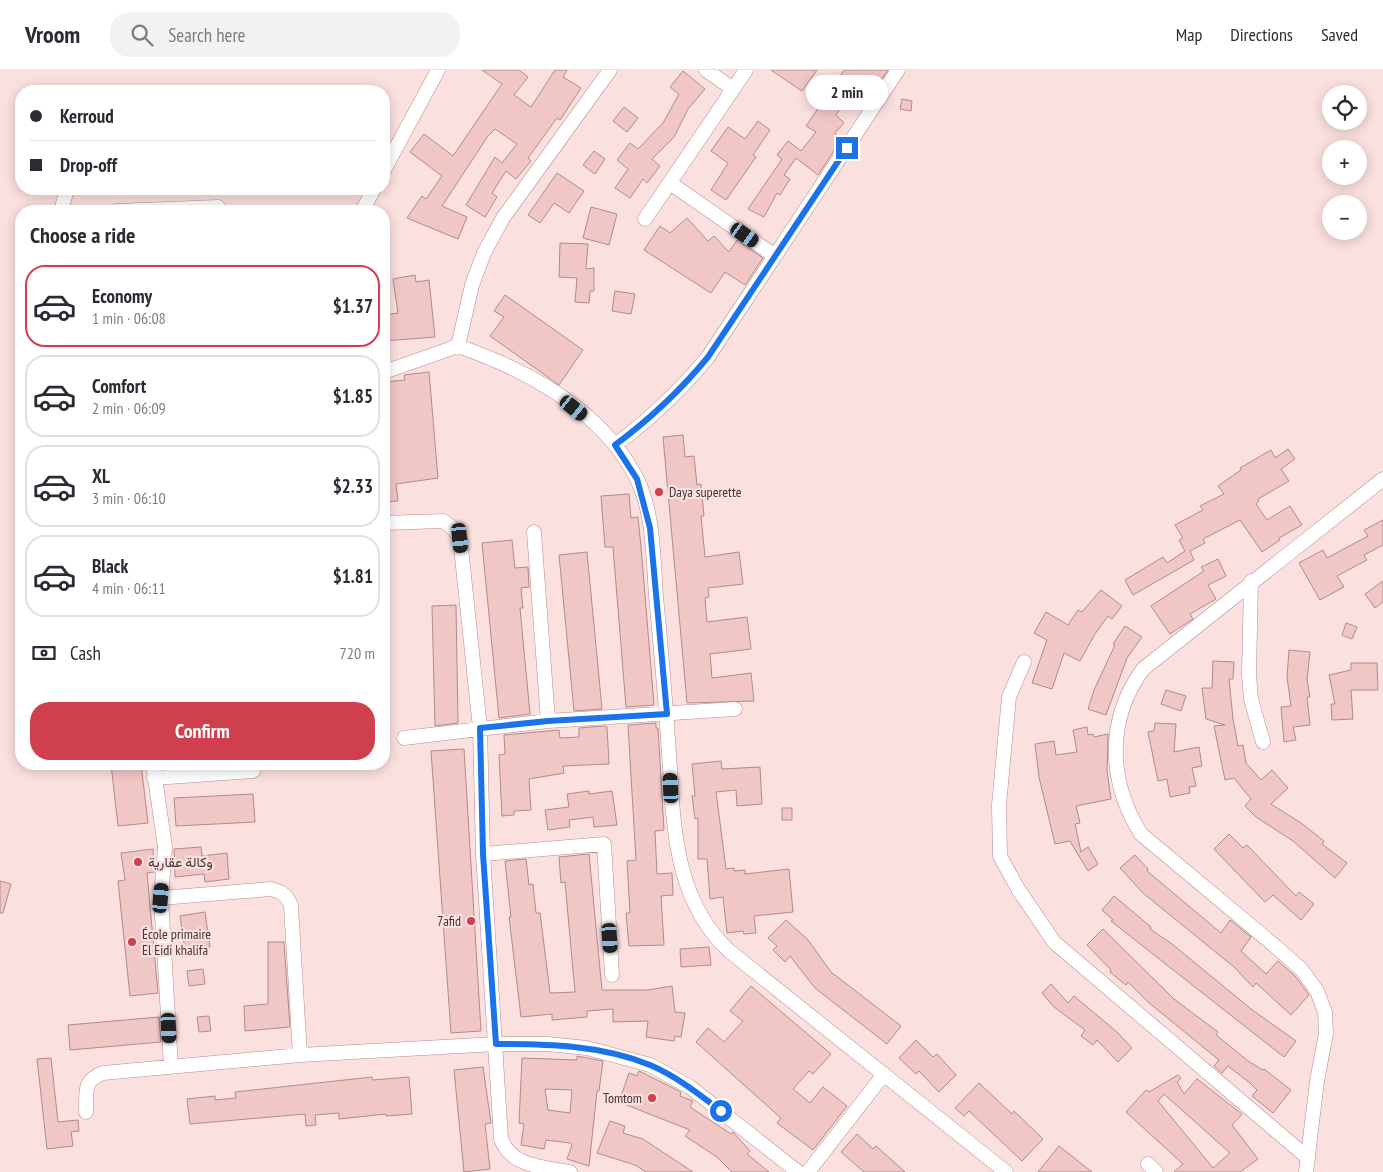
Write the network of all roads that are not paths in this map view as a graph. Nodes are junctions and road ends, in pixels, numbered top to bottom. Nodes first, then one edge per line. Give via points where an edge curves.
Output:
1 (438, 70) edge
2 (610, 70) edge
3 (706, 70) edge
4 (746, 70) edge
5 (898, 70) edge
6 (733, 89) junction
7 (390, 159) edge
8 (670, 183) junction
9 (645, 220) dead end
10 (775, 256) junction
11 (458, 346) junction
12 (390, 370) edge
13 (615, 445) junction
14 (1383, 479) edge
15 (390, 523) edge
16 (534, 532) dead end
17 (1251, 581) junction
18 (1024, 662) dead end
19 (735, 709) dead end
20 (667, 714) junction
21 (548, 721) junction
22 (480, 728) junction
23 (404, 738) dead end
24 (1264, 742) dead end
25 (153, 770) edge
26 (253, 771) dead end
27 (154, 778) junction
28 (483, 854) junction
29 (161, 898) junction
30 (612, 975) dead end
31 (496, 1044) junction
32 (300, 1055) junction
33 (171, 1066) junction
34 (884, 1074) junction
35 (86, 1112) dead end
36 (1307, 1165) edge
37 (570, 1172) edge
38 (798, 1172) edge
39 (808, 1172) edge
40 (1006, 1172) edge

1 - 7 street
2 - 11 street via 503,218 484,253 472,285
3 - 6 street
4 - 6 street
5 - 10 street
6 - 8 street
8 - 9 street
8 - 10 street
10 - 13 street via 708,357 683,387
11 - 12 street
11 - 13 street via 503,363 554,391
13 - 20 street via 637,479 650,528
14 - 17 street
15 - 22 street via 443,521 460,538
16 - 21 street
17 - 24 street via 1249,675 1251,699
17 - 36 street via 1143,669 1132,685 1121,712 1114,740 1114,765 1129,815 1141,834 1302,970 1317,991 1325,1012 1326,1033
18 - 36 street via 1009,697 999,805 1000,856 1018,889 1054,942
19 - 20 street
20 - 21 street
20 - 34 street via 673,826 690,895 701,917 713,936 728,950
21 - 22 street
22 - 23 street
22 - 28 street
25 - 27 street
26 - 27 street
27 - 29 street via 165,847
28 - 30 street via 604,844
28 - 31 street
29 - 32 street via 271,889 288,897
29 - 33 street
31 - 32 street
31 - 37 street via 501,1139 505,1150 523,1162
31 - 38 street via 587,1048 650,1065 690,1087
32 - 33 street
33 - 35 street via 92,1077 87,1084
34 - 39 street
34 - 40 street

